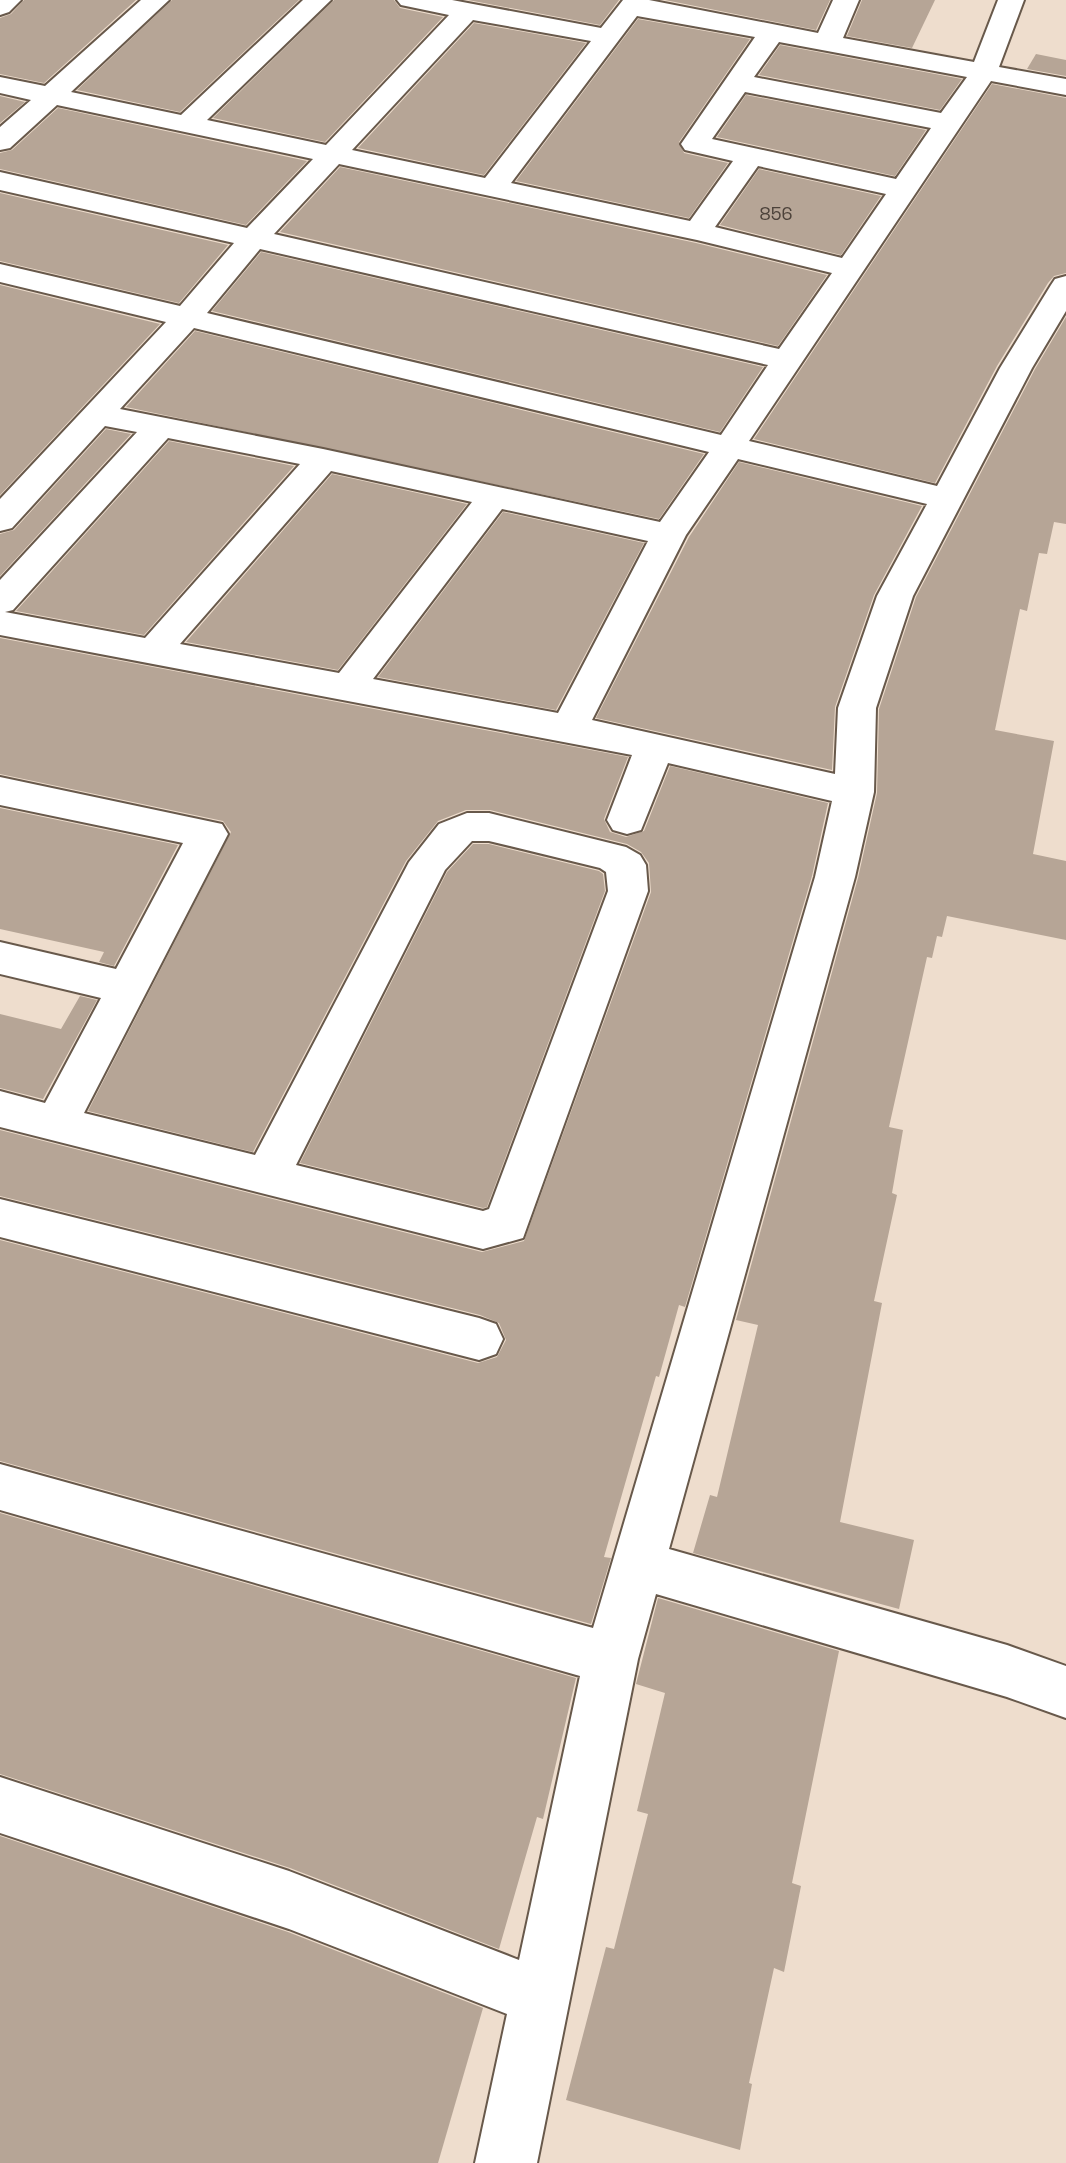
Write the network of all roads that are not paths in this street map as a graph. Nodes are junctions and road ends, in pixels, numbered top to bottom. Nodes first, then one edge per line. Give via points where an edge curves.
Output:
1 (8, 0) edge
2 (156, 0) edge
3 (318, 0) edge
4 (410, 0) edge
5 (846, 0) edge
6 (1011, 0) edge
7 (635, 3) edge
8 (0, 7) edge
9 (467, 11) junction
10 (773, 31) junction
11 (609, 37) junction
12 (828, 41) junction
13 (984, 71) junction
14 (736, 82) junction
15 (0, 85) edge
16 (1066, 87) edge
17 (53, 96) junction
18 (948, 123) junction
19 (186, 125) junction
20 (0, 142) edge
21 (335, 155) junction
22 (751, 156) junction
23 (0, 181) edge
24 (493, 187) junction
25 (904, 189) junction
26 (697, 231) junction
27 (255, 237) junction
28 (848, 268) junction
29 (14, 275) edge
30 (1066, 285) edge
31 (0, 306) edge
32 (188, 316) junction
33 (786, 360) junction
34 (95, 414) junction
35 (158, 429) junction
36 (727, 447) junction
37 (323, 459) junction
38 (494, 496) junction
39 (949, 499) junction
40 (0, 520) edge
41 (669, 535) junction
42 (0, 602) edge
43 (0, 623) edge
44 (156, 649) junction
45 (347, 688) junction
46 (569, 728) junction
47 (654, 748) junction
48 (0, 791) edge
49 (854, 792) junction
50 (627, 820) dead end
51 (0, 958) edge
52 (127, 988) junction
53 (0, 1109) edge
54 (56, 1124) junction
55 (267, 1176) junction
56 (0, 1218) edge
57 (479, 1339) dead end
58 (0, 1487) edge
59 (637, 1564) junction
60 (611, 1659) junction
61 (1066, 1692) edge
62 (0, 1805) edge
63 (539, 1997) junction
64 (506, 2163) edge

1 - 8 street
2 - 17 street
3 - 19 street
4 - 9 street
5 - 12 street
6 - 13 street
7 - 10 street
7 - 11 street
9 - 11 street
9 - 21 street
10 - 12 street
10 - 14 street
11 - 24 street
12 - 13 street
13 - 16 street
13 - 18 street
14 - 18 street
14 - 22 street via 695,144
15 - 17 street
17 - 19 street
17 - 20 street
18 - 25 street
19 - 21 street
21 - 24 street
21 - 27 street
22 - 25 street
22 - 26 street
23 - 27 street
24 - 26 street
25 - 28 street
26 - 28 street
27 - 32 street
27 - 33 street
28 - 33 street
29 - 31 street
29 - 32 street
30 - 39 street via 1016,368
32 - 34 street
32 - 36 street
33 - 36 street
34 - 35 street
34 - 40 street
35 - 37 street
35 - 42 street
36 - 39 street
36 - 41 street
37 - 38 street
37 - 44 street
38 - 41 street
38 - 45 street
39 - 49 street via 895,596 875,650 857,708
41 - 46 street
43 - 44 street
44 - 45 street
45 - 46 street
46 - 47 street
47 - 49 street
47 - 50 street
48 - 52 street via 208,834
49 - 59 street via 831,892
51 - 52 street
52 - 54 street
53 - 54 street
54 - 55 street
55 - 55 street via 429,862 456,829 489,827 626,865 628,891 507,1224 483,1230
56 - 57 street
58 - 60 street
59 - 60 street
59 - 61 street
60 - 63 street
62 - 63 street via 289,1900
63 - 64 street

